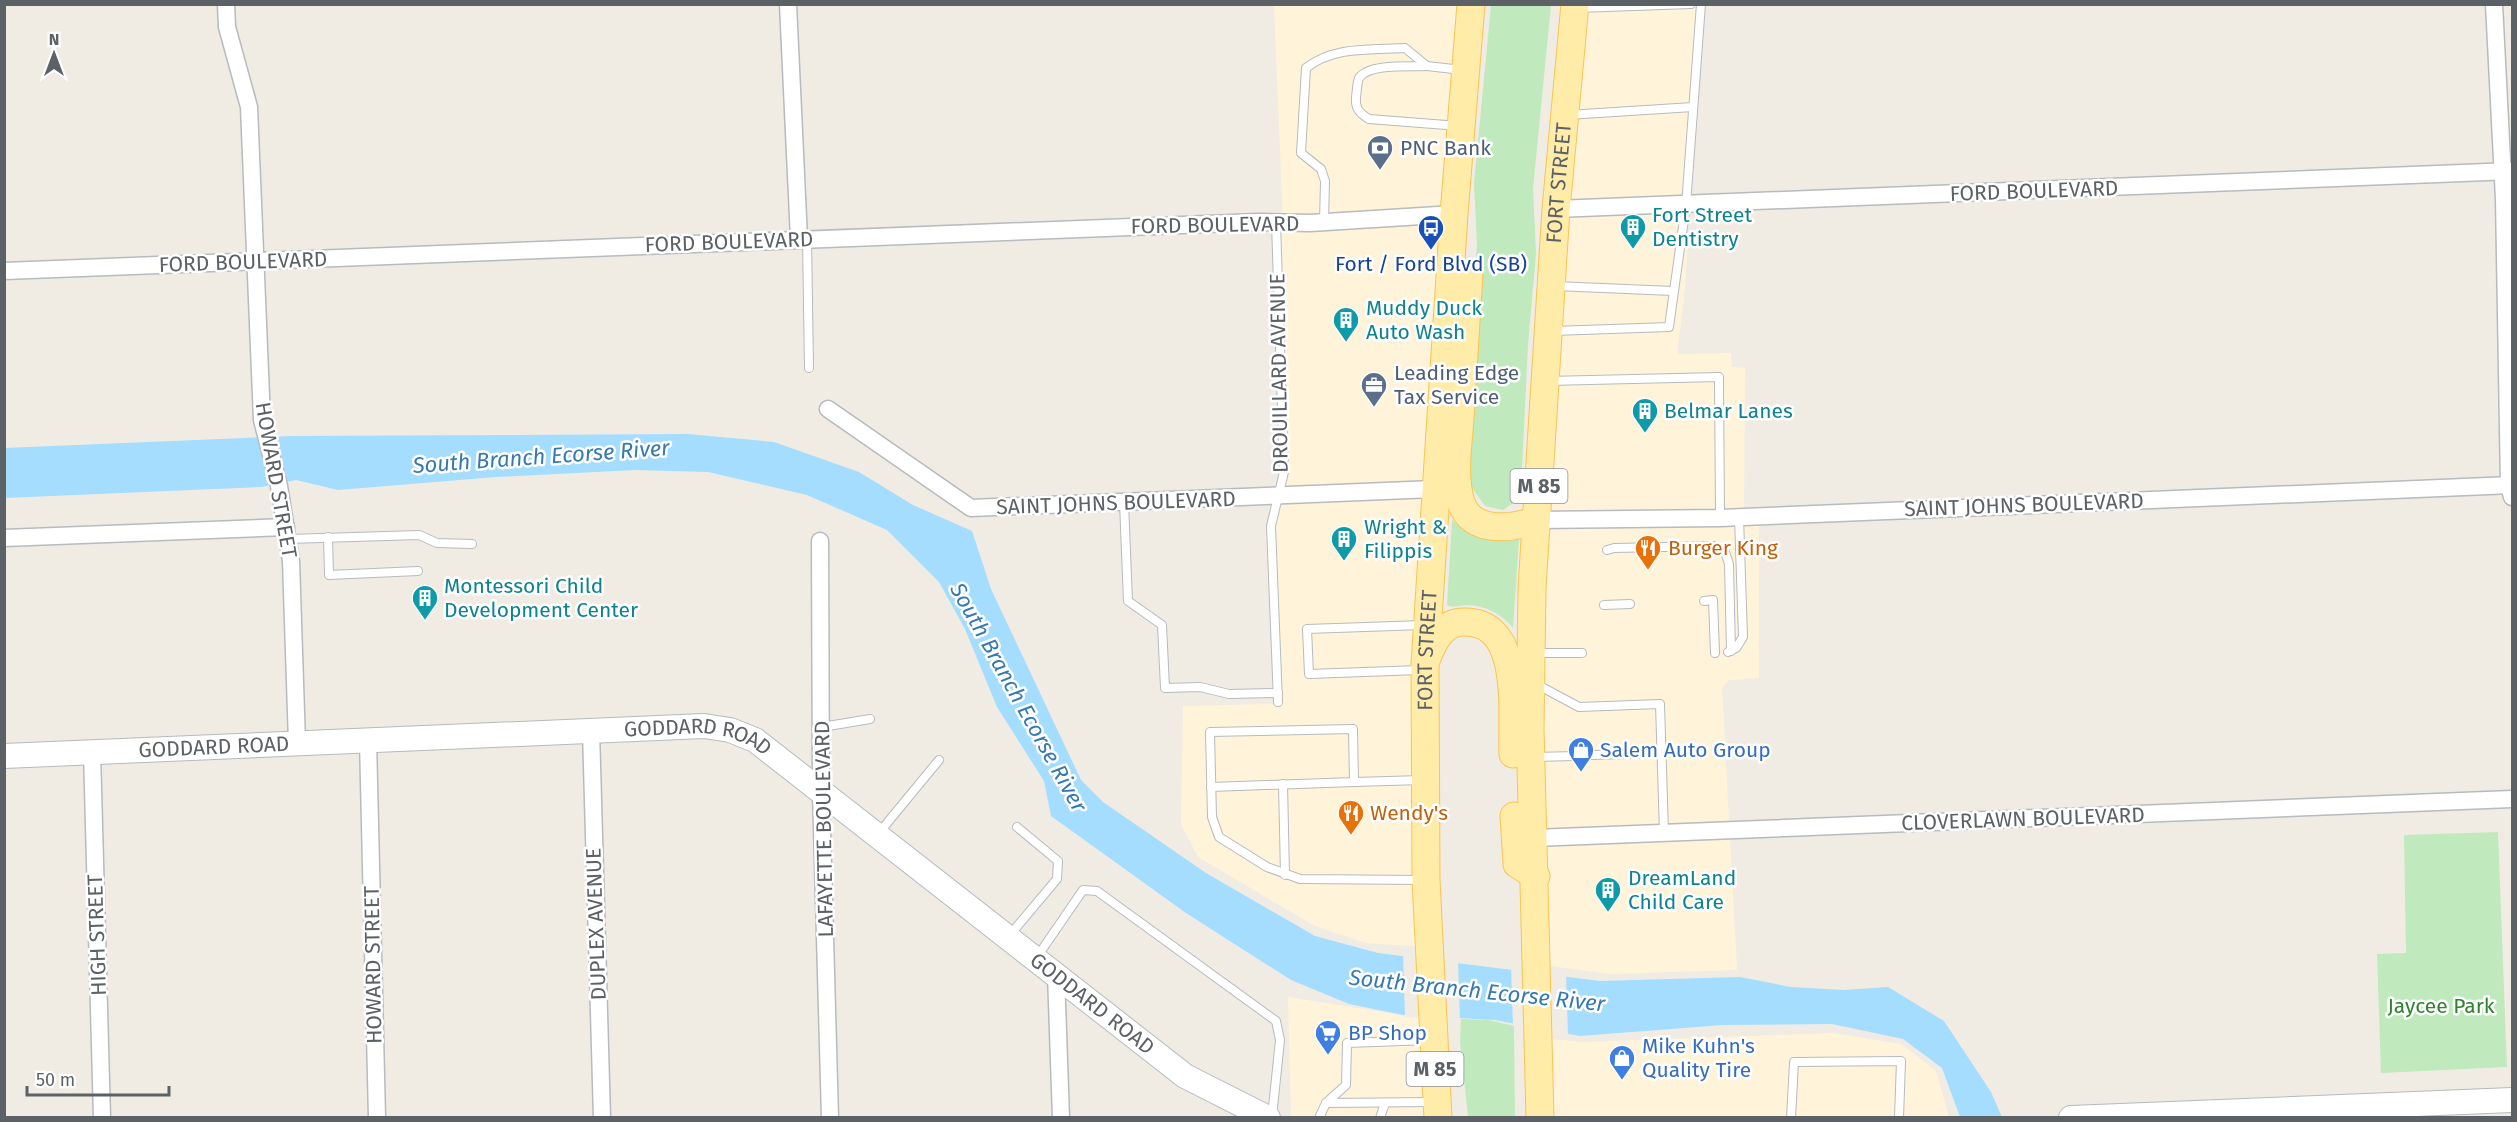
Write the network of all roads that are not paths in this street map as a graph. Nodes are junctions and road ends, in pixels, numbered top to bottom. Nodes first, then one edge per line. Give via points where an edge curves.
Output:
1 (226, 4) edge
2 (788, 4) edge
3 (1471, 4) edge
4 (1691, 4) edge
5 (1701, 4) edge
6 (2494, 4) edge
7 (1570, 6) edge
8 (1427, 66) junction
9 (1466, 70) junction
10 (1693, 107) junction
11 (1564, 115) junction
12 (1460, 133) junction
13 (2508, 171) edge
14 (1686, 205) junction
15 (1556, 209) junction
16 (1454, 214) junction
17 (1276, 222) junction
18 (1324, 222) junction
19 (803, 239) junction
20 (256, 262) junction
21 (4, 271) edge
22 (1551, 286) junction
23 (1673, 291) junction
24 (1549, 331) junction
25 (809, 368) dead end
26 (1546, 381) junction
27 (828, 409) dead end
28 (1434, 489) junction
29 (2512, 489) edge
30 (1276, 497) junction
31 (1124, 503) junction
32 (1739, 517) junction
33 (1720, 518) junction
34 (1536, 520) junction
35 (287, 533) junction
36 (328, 537) junction
37 (4, 538) edge
38 (820, 541) dead end
39 (472, 544) dead end
40 (1607, 550) dead end
41 (418, 571) dead end
42 (1704, 601) dead end
43 (1630, 604) dead end
44 (1604, 605) dead end
45 (1427, 625) junction
46 (1531, 653) junction
47 (1582, 653) dead end
48 (1715, 653) dead end
49 (1425, 667) junction
50 (1531, 681) junction
51 (1278, 693) junction
52 (1278, 702) dead end
53 (870, 719) dead end
54 (822, 727) junction
55 (591, 730) junction
56 (368, 740) junction
57 (297, 743) junction
58 (92, 752) junction
59 (1661, 753) junction
60 (1593, 755) dead end
61 (4, 756) edge
62 (1576, 756) dead end
63 (1531, 757) junction
64 (939, 760) dead end
65 (1425, 780) junction
66 (1354, 782) junction
67 (1283, 784) junction
68 (1211, 787) junction
69 (821, 792) junction
70 (2512, 799) edge
71 (1017, 826) dead end
72 (1664, 834) junction
73 (878, 835) junction
74 (1534, 838) junction
75 (1285, 875) junction
76 (1536, 876) junction
77 (1426, 880) junction
78 (1008, 937) junction
79 (1036, 958) junction
80 (1056, 974) junction
81 (1433, 1030) junction
82 (2512, 1100) edge
83 (1326, 1103) junction
84 (1385, 1103) junction
85 (1438, 1110) edge
86 (102, 1118) edge
87 (377, 1118) edge
88 (602, 1118) edge
89 (830, 1118) edge
90 (1060, 1118) edge
91 (1270, 1118) edge
92 (1319, 1118) edge
93 (1380, 1118) edge
94 (1540, 1118) edge
95 (1791, 1118) edge
96 (1899, 1118) edge
97 (2071, 1118) edge

1 - 20 street, HOWARD STREET via 227,27 249,107
2 - 19 street
3 - 9 main road, FORT STREET / M 85
4 - 7 lane
5 - 10 lane
6 - 13 street
7 - 11 main road, FORT STREET / M 85
7 - 15 main road via 1544,188
8 - 9 lane
8 - 12 lane via 1374,68 1366,72 1359,79 1355,104 1360,114 1369,119
8 - 18 lane via 1405,48 1336,52 1319,58 1306,69 1301,153 1321,169 1325,181
9 - 12 main road, FORT STREET / M 85
10 - 11 lane
10 - 14 lane
11 - 15 main road, FORT STREET / M 85
12 - 16 main road, FORT STREET / M 85
12 - 34 main road via 1470,244 1458,452 1461,503 1472,518 1494,527 1521,526
13 - 14 street, FORD BOULEVARD
13 - 29 street
14 - 15 street, FORD BOULEVARD
14 - 23 lane
15 - 22 main road, FORT STREET / M 85
16 - 18 street, FORD BOULEVARD
16 - 28 main road, FORT STREET / M 85
17 - 18 street, FORD BOULEVARD
17 - 19 street, FORD BOULEVARD
17 - 30 lane, DROUILLARD AVENUE via 1284,472
19 - 20 street, FORD BOULEVARD
19 - 25 lane
20 - 21 street, FORD BOULEVARD
20 - 35 street, HOWARD STREET via 264,429
22 - 23 lane
22 - 24 main road, FORT STREET / M 85
23 - 24 lane via 1669,327
24 - 26 main road, FORT STREET / M 85
26 - 33 lane via 1719,377
26 - 34 main road, FORT STREET / M 85
27 - 31 street, SAINT JOHNS BOULEVARD via 971,508
28 - 30 street, SAINT JOHNS BOULEVARD
28 - 45 main road, FORT STREET / M 85
29 - 32 street, SAINT JOHNS BOULEVARD
30 - 31 street, SAINT JOHNS BOULEVARD
30 - 51 lane, DROUILLARD AVENUE via 1271,526
31 - 51 lane via 1128,601 1162,625 1165,688 1200,687 1229,694
32 - 33 street, SAINT JOHNS BOULEVARD
32 - 40 lane via 1743,637 1730,652 1729,564 1725,552 1714,546
33 - 34 street, SAINT JOHNS BOULEVARD
34 - 46 main road, FORT STREET / M 85
35 - 36 lane
35 - 37 street
35 - 57 street, HOWARD STREET
36 - 39 lane via 419,535 437,543
36 - 41 lane via 330,575
38 - 54 street, LAFAYETTE BOULEVARD
42 - 48 lane via 1713,600
43 - 44 lane
45 - 49 main road, FORT STREET / M 85
45 - 49 lane via 1307,629 1309,674
46 - 47 lane
46 - 50 main road, FORT STREET / M 85
49 - 65 main road, FORT STREET / M 85
49 - 76 main road via 1437,636 1460,622 1486,627 1505,647 1510,667 1516,861
50 - 59 lane via 1579,707 1660,704
50 - 63 main road, FORT STREET / M 85
51 - 52 lane, DROUILLARD AVENUE
53 - 54 lane
54 - 69 street, LAFAYETTE BOULEVARD
55 - 56 street, GODDARD ROAD
55 - 69 street, GODDARD ROAD via 704,726 730,730 755,740
55 - 88 street, DUPLEX AVENUE
56 - 57 street, GODDARD ROAD
56 - 87 street, HOWARD STREET
57 - 58 street, GODDARD ROAD
58 - 61 street, GODDARD ROAD
58 - 86 street, HIGH STREET
59 - 60 lane
59 - 72 lane
62 - 63 lane
63 - 74 main road, FORT STREET / M 85
64 - 73 lane
65 - 66 lane
65 - 77 main road, FORT STREET / M 85
66 - 67 lane
66 - 68 lane via 1353,729 1210,732
67 - 68 lane
67 - 75 lane
68 - 75 lane via 1212,817 1219,837
69 - 73 street, GODDARD ROAD
69 - 89 street, LAFAYETTE BOULEVARD
70 - 72 street, CLOVERLAWN BOULEVARD
71 - 78 lane via 1058,861 1057,879
72 - 74 street, CLOVERLAWN BOULEVARD
73 - 78 street, GODDARD ROAD
74 - 76 main road, FORT STREET / M 85
75 - 77 lane via 1324,881
76 - 94 main road, FORT STREET / M 85
77 - 81 main road, FORT STREET / M 85
78 - 79 street, GODDARD ROAD
79 - 80 street, GODDARD ROAD
79 - 91 lane via 1083,890 1096,891 1276,1022 1280,1040
80 - 90 street
80 - 91 street, GODDARD ROAD via 1185,1076
81 - 83 lane via 1347,1043 1346,1085
81 - 85 main road, FORT STREET / M 85
82 - 97 street
83 - 84 lane
83 - 92 lane
84 - 85 lane
84 - 93 lane
95 - 96 lane via 1794,1062 1901,1060

